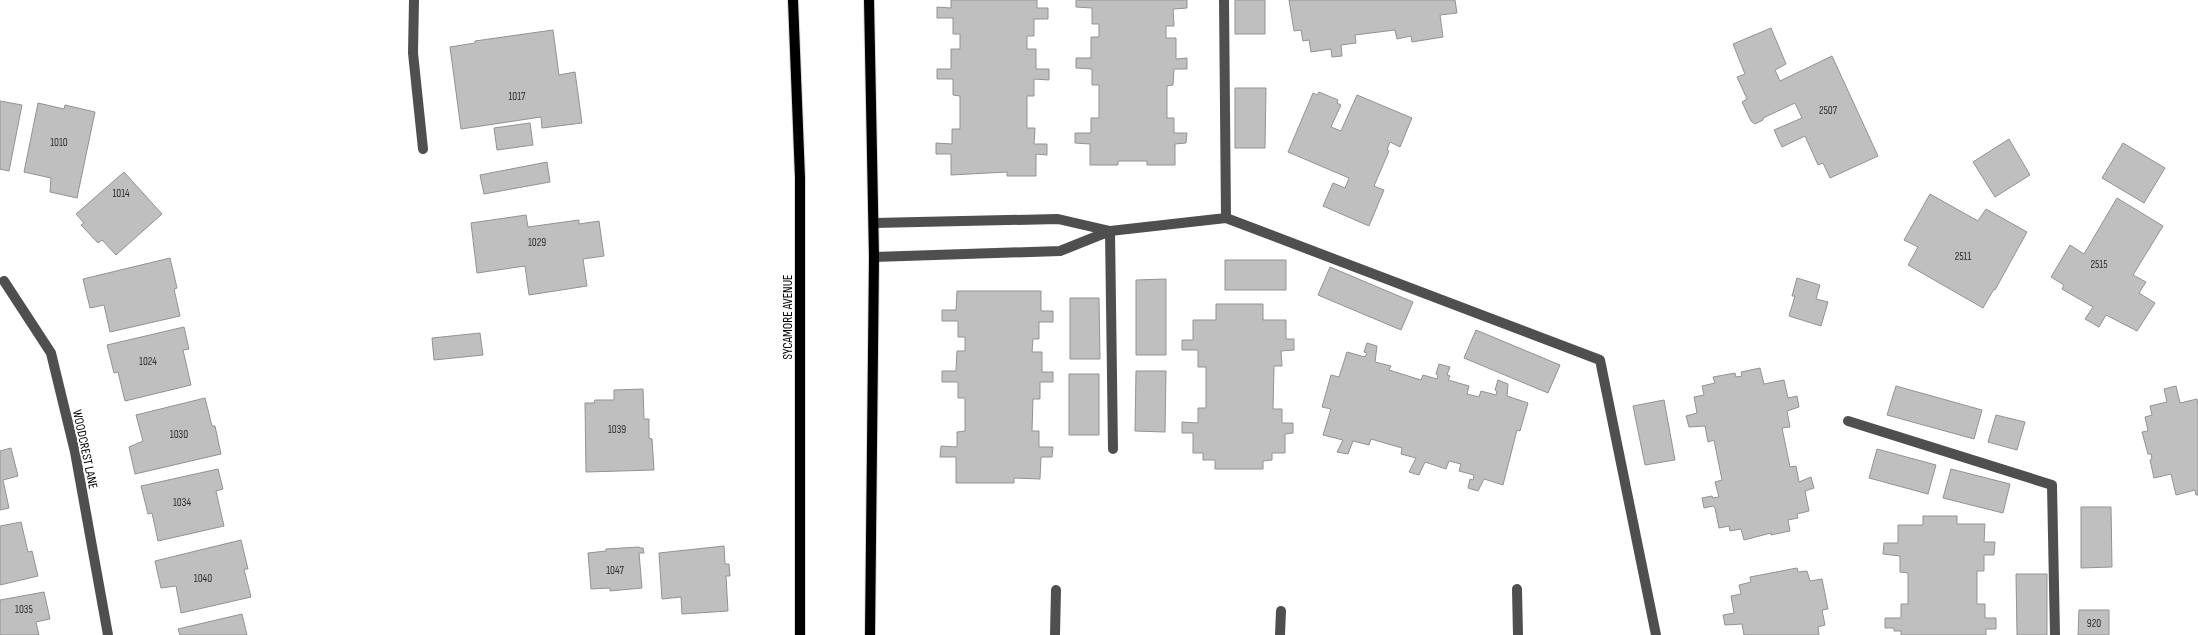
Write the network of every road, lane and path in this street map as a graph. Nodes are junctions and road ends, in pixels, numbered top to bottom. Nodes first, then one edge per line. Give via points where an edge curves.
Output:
1 (414, 0) edge
2 (793, 0) edge
3 (869, 0) edge
4 (1224, 0) edge
5 (423, 149) dead end
6 (1226, 218) junction
7 (874, 223) junction
8 (1110, 231) junction
9 (874, 257) junction
10 (4, 281) dead end
11 (1848, 421) dead end
12 (1113, 449) dead end
13 (1517, 589) dead end
14 (1056, 590) dead end
15 (1281, 612) dead end
16 (108, 635) edge
17 (800, 635) edge
18 (870, 635) edge
19 (1055, 635) edge
20 (1280, 635) edge
21 (1518, 635) edge
22 (1656, 635) edge
23 (2055, 635) edge

1 - 5 street via 413,53
2 - 17 main road, SYCAMORE AVENUE via 800,178
3 - 7 main road
4 - 6 street
6 - 8 street
6 - 22 street via 1600,360
7 - 8 street via 1058,219
7 - 9 main road
8 - 9 street via 1060,251
8 - 12 street
9 - 18 main road
10 - 16 street, WOODCREST LANE via 51,353 75,452
11 - 23 street via 2052,485
13 - 21 street
14 - 19 street
15 - 20 street

